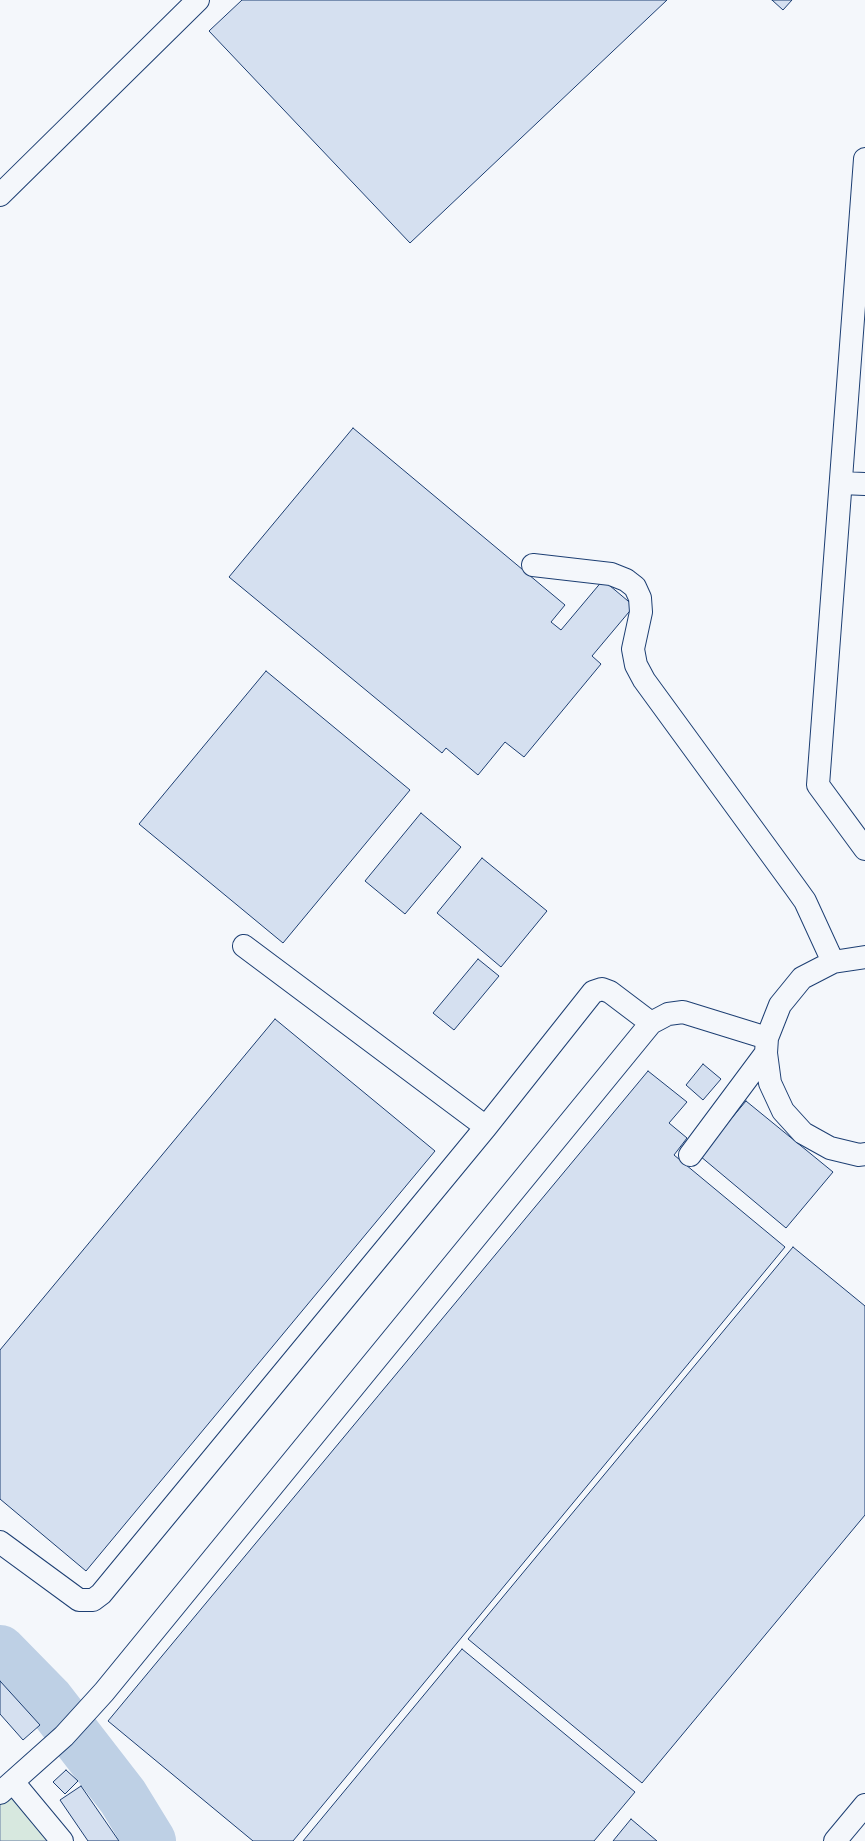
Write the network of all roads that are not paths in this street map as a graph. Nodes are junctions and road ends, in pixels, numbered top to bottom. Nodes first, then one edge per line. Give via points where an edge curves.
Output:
1 (198, 0) edge
2 (865, 159) edge
3 (0, 195) edge
4 (841, 483) junction
5 (865, 484) edge
6 (533, 566) dead end
7 (865, 849) edge
8 (244, 946) dead end
9 (865, 956) edge
10 (833, 962) junction
11 (651, 1023) junction
12 (767, 1046) junction
13 (486, 1127) junction
14 (690, 1155) dead end
15 (863, 1156) edge
16 (0, 1542) edge
17 (6, 1788) edge
18 (865, 1805) edge
19 (62, 1841) edge
20 (835, 1841) edge

1 - 3 street
2 - 4 street
4 - 5 street
4 - 7 street via 818,785
6 - 10 street via 611,574 635,587 642,612 633,649 636,665 644,680 805,902
8 - 13 street
9 - 10 street
10 - 12 street via 802,978 780,1005
11 - 12 street via 668,1014 683,1012
11 - 13 street via 610,992 602,989 593,992
11 - 17 street via 104,1692 64,1736
12 - 14 street via 740,1090
12 - 15 street via 770,1083 783,1110 803,1133 830,1148
13 - 16 street via 101,1594 93,1600 79,1600
17 - 19 street
18 - 20 street

